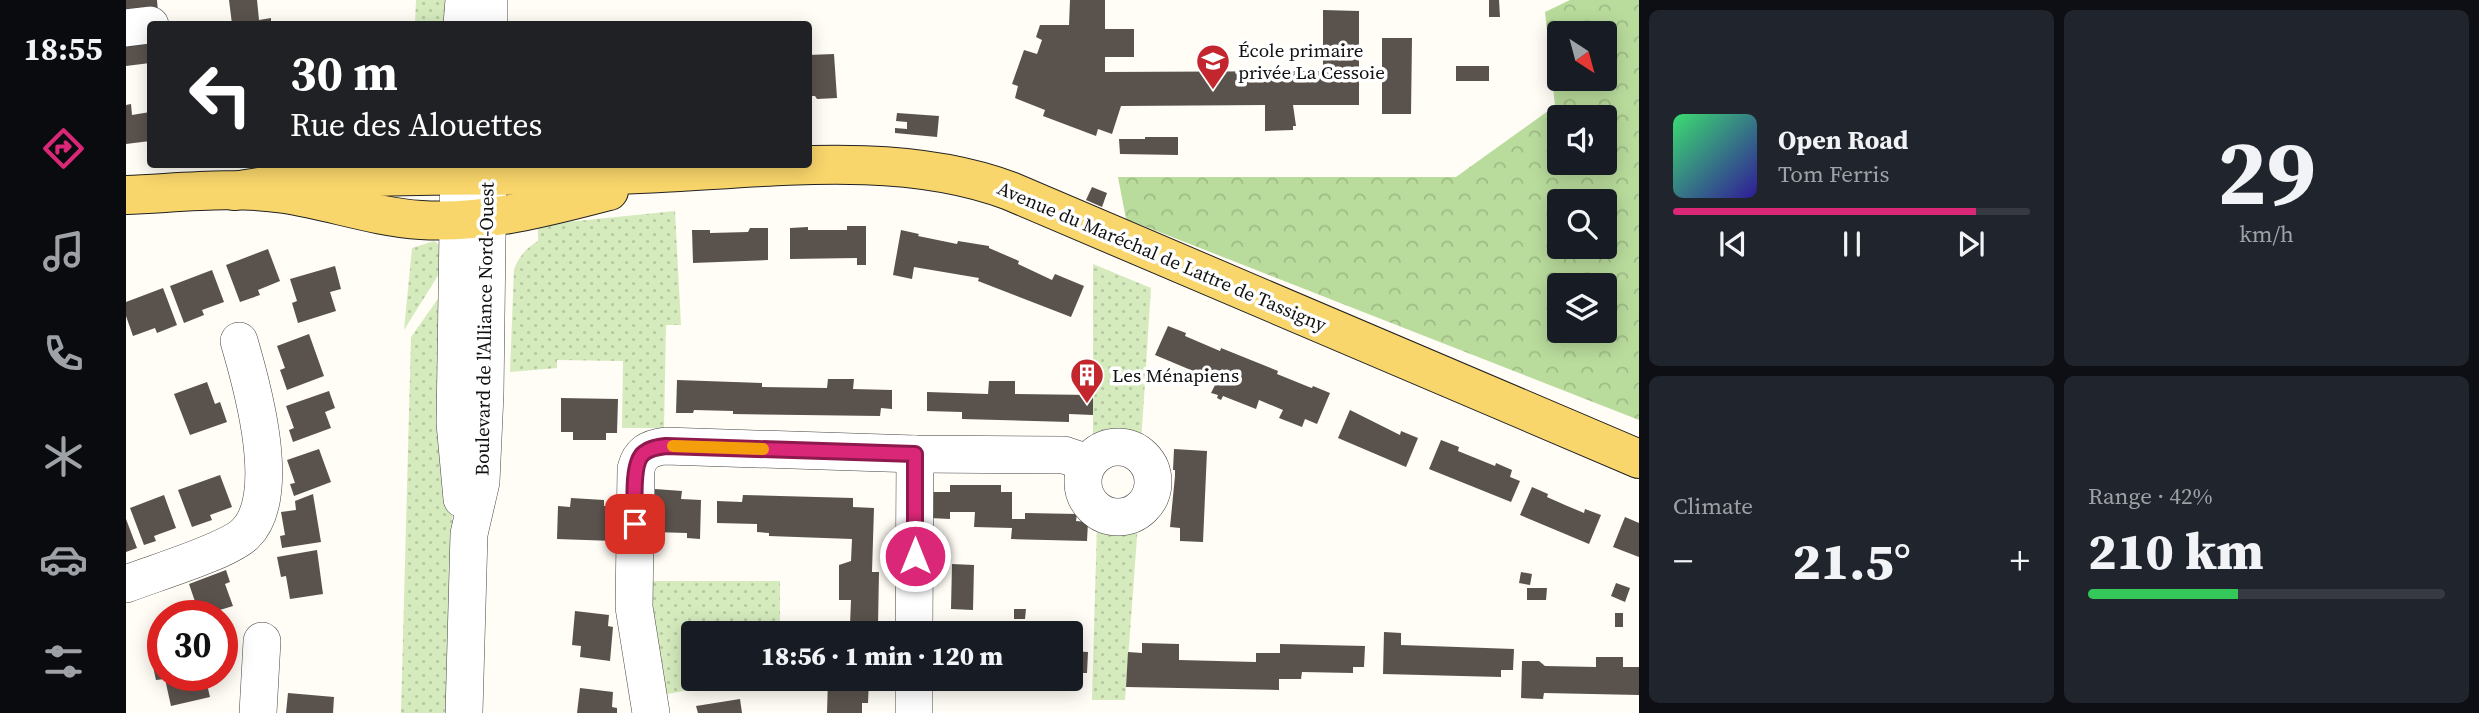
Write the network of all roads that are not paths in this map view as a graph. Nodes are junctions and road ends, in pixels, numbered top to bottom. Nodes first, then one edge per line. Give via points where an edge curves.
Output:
1 (464, 0) edge
2 (489, 0) edge
3 (462, 21) edge
4 (489, 21) edge
5 (147, 25) edge
6 (126, 28) edge
7 (812, 166) edge
8 (753, 168) edge
9 (474, 170) edge
10 (661, 174) junction
11 (234, 191) junction
12 (126, 195) edge
13 (473, 218) junction
14 (239, 341) dead end
15 (915, 454) junction
16 (1639, 459) edge
17 (1088, 463) dead end
18 (126, 584) edge
19 (915, 621) edge
20 (262, 641) dead end
21 (914, 691) edge
22 (258, 713) edge
23 (464, 713) edge
24 (651, 713) edge
25 (914, 713) edge

1 - 3 street
2 - 4 street
5 - 6 street
7 - 16 main road, Avenue du Maréchal de Lattre de Tassigny via 932,170 987,182
8 - 10 main road, Avenue du Maréchal de Lattre de Tassigny
9 - 10 main road, Avenue du Maréchal de Lattre de Tassigny
9 - 11 main road, Avenue du Maréchal de Lattre de Tassigny
9 - 13 street, Boulevard de l'Alliance Nord-Ouest
10 - 13 main road, Avenue du Maréchal de Lattre de Tassigny via 565,202
11 - 12 main road, Avenue du Maréchal de Lattre de Tassigny
11 - 13 main road, Avenue du Maréchal de Lattre de Tassigny via 290,195 392,217
13 - 23 street, Boulevard de l'Alliance Nord-Ouest via 455,423 469,534
14 - 18 street via 255,394 263,455 261,499 254,524 236,541
15 - 17 street via 1064,455
15 - 19 street
15 - 24 street via 666,446 643,453 636,469 634,607
20 - 22 street
21 - 25 street

